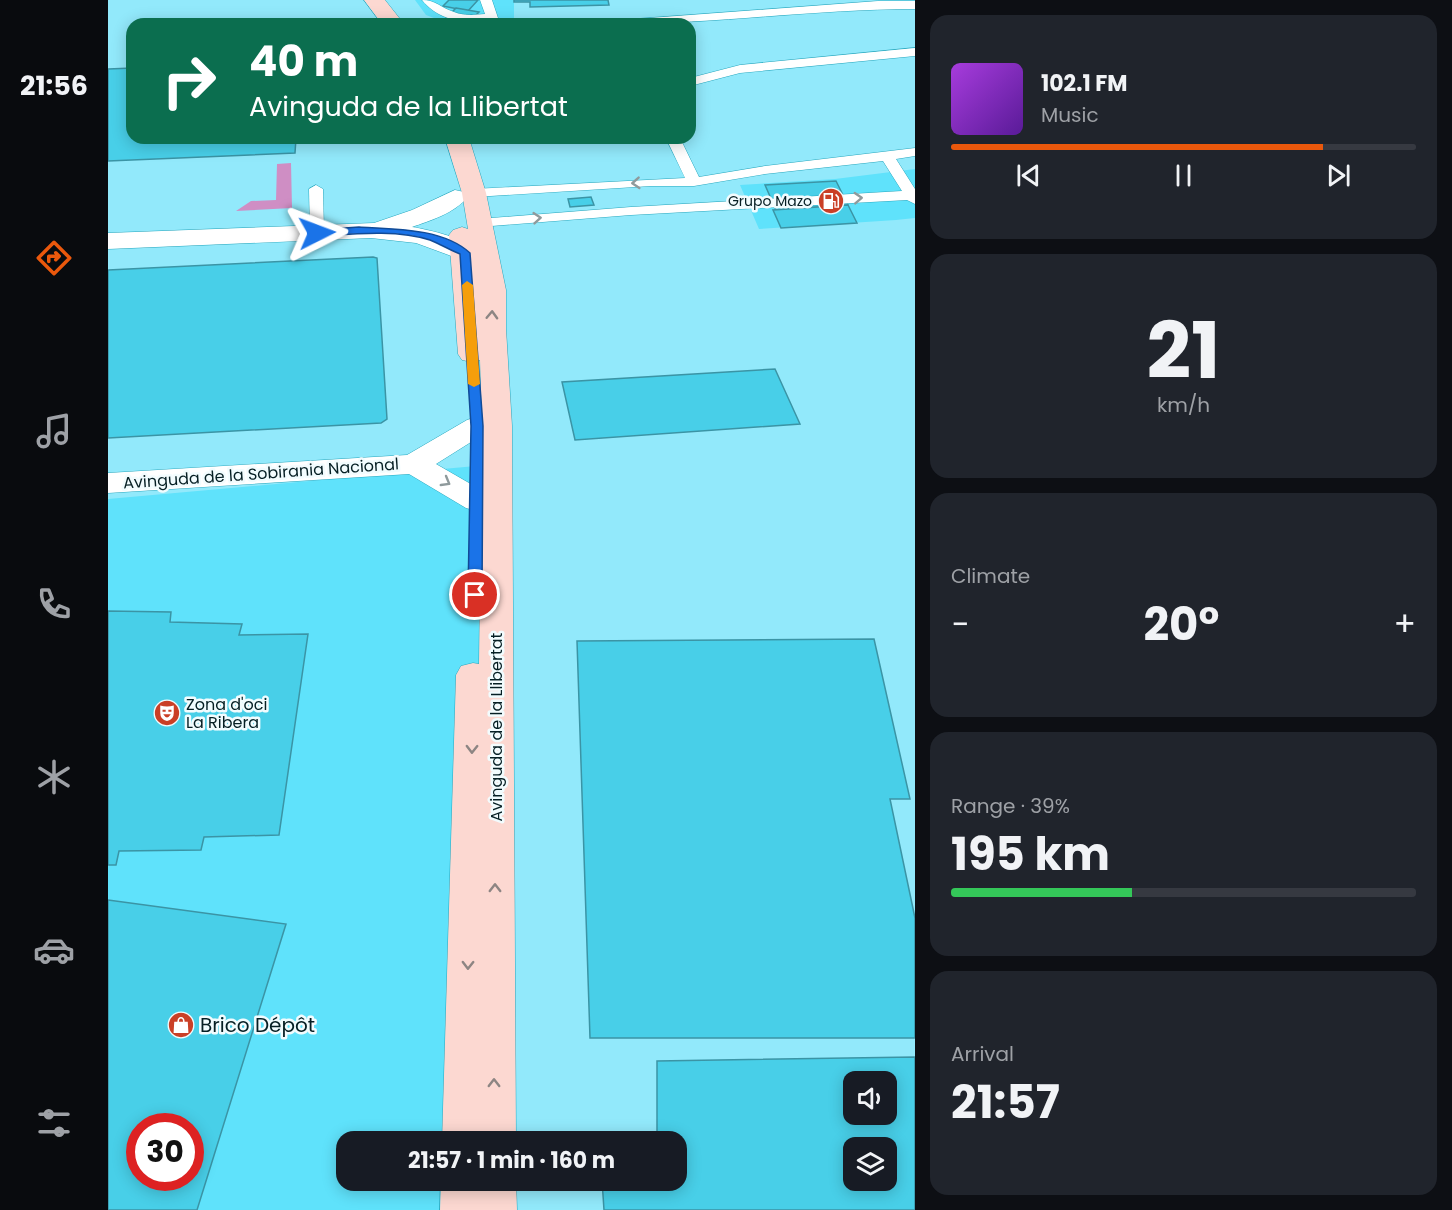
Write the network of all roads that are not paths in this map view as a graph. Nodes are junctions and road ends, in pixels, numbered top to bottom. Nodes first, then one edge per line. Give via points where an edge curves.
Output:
1 (374, 0) edge
2 (391, 0) edge
3 (428, 0) edge
4 (486, 0) edge
5 (915, 5) edge
6 (388, 18) edge
7 (404, 18) edge
8 (459, 18) edge
9 (492, 18) edge
10 (696, 19) edge
11 (915, 52) edge
12 (696, 80) edge
13 (442, 144) edge
14 (458, 144) edge
15 (676, 144) edge
16 (915, 152) edge
17 (887, 156) junction
18 (694, 182) junction
19 (316, 189) dead end
20 (914, 198) edge
21 (469, 204) junction
22 (632, 211) junction
23 (359, 230) junction
24 (317, 233) junction
25 (108, 241) edge
26 (465, 253) junction
27 (477, 426) junction
28 (414, 464) junction
29 (108, 483) edge
30 (477, 501) junction
31 (464, 1131) edge
32 (494, 1131) edge
33 (463, 1191) edge
34 (494, 1191) edge
35 (463, 1210) edge
36 (494, 1210) edge

1 - 6 main road
2 - 7 main road
3 - 8 lane via 437,11
4 - 9 lane
5 - 10 lane
11 - 12 lane via 740,69
13 - 21 main road, Avinguda de la Llibertat
14 - 21 main road, Avinguda de la Llibertat
15 - 18 lane
16 - 17 lane
17 - 18 lane
17 - 20 lane
18 -> 21 lane via 651,182
18 - 22 lane via 688,189
19 - 24 lane
22 -> 20 lane
21 -> 22 lane
21 - 23 street
21 - 26 main road, Avinguda de la Llibertat
32 -> 21 main road, Avinguda de la Llibertat via 493,290
23 - 24 street
23 - 26 street via 432,237
24 - 25 street
26 - 27 main road, Avinguda de la Llibertat
27 - 28 street, Avinguda de la Sobirania Nacional
27 - 30 main road, Avinguda de la Llibertat
28 - 29 street, Avinguda de la Sobirania Nacional
28 -> 30 street, Avinguda de la Sobirania Nacional
30 -> 31 main road, Avinguda de la Llibertat
33 - 35 main road
34 - 36 main road

